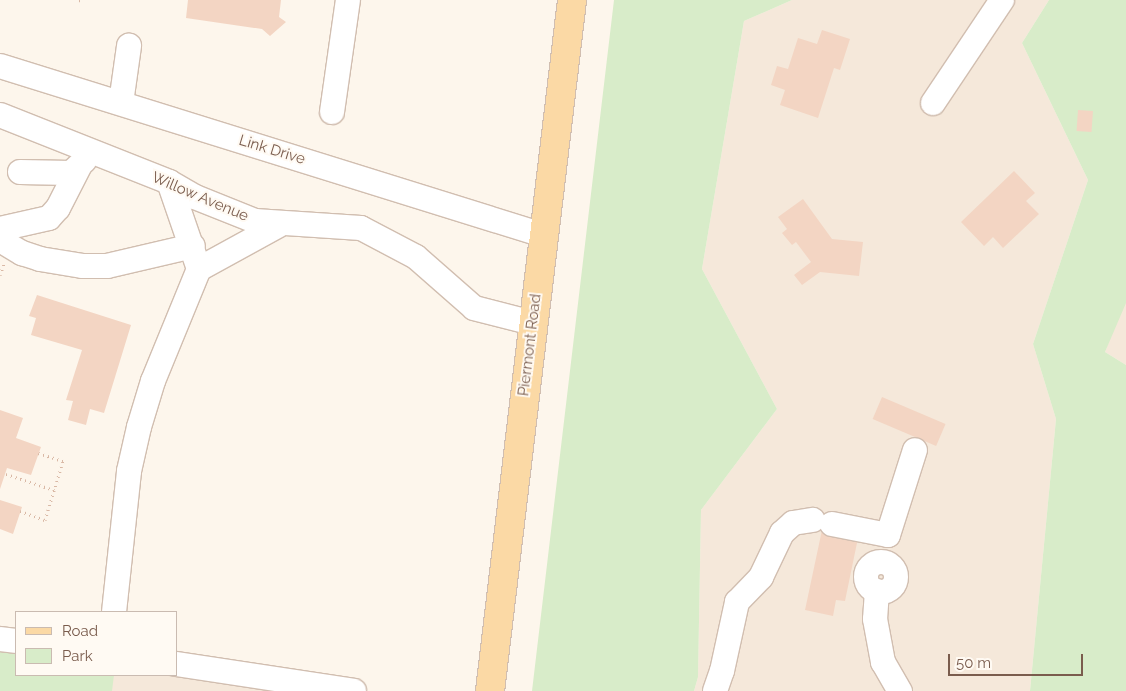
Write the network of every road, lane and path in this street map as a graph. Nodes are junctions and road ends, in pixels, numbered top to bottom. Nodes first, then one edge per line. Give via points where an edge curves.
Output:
1 (348, 0) edge
2 (572, 0) edge
3 (1002, 0) edge
4 (129, 46) dead end
5 (0, 66) edge
6 (121, 103) junction
7 (933, 103) dead end
8 (332, 112) dead end
9 (0, 115) edge
10 (84, 159) junction
11 (20, 172) dead end
12 (169, 182) junction
13 (279, 225) junction
14 (0, 229) edge
15 (544, 235) junction
16 (0, 240) edge
17 (193, 246) junction
18 (199, 269) junction
19 (533, 323) junction
20 (915, 450) dead end
21 (38, 453) dead end
22 (6, 474) dead end
23 (54, 490) junction
24 (20, 512) dead end
25 (888, 535) junction
26 (114, 611) edge
27 (0, 639) edge
28 (15, 641) edge
29 (178, 664) edge
30 (354, 691) edge
31 (490, 691) edge
32 (715, 691) edge
33 (900, 691) edge

1 - 8 street
2 - 15 main road, Piermont Road
3 - 7 street
4 - 6 street
5 - 6 street, Link Drive
6 - 15 street, Link Drive
9 - 10 street, Willow Avenue
10 - 11 street via 71,173
10 - 12 street, Willow Avenue
10 - 14 street via 58,208 49,218
12 - 13 street, Willow Avenue via 238,215
12 - 17 street
13 - 18 street
13 - 19 street, Willow Avenue via 360,228 416,257 474,308
15 - 19 main road, Piermont Road
16 - 17 street via 40,259 83,266 107,266
17 - 18 street
18 - 26 street via 153,381 139,427 129,471
19 - 31 main road, Piermont Road
20 - 25 street
21 - 23 path via 63,461
22 - 23 path
23 - 24 path via 45,520
25 - 32 street via 822,522 793,523 782,533 761,577 737,602
25 - 33 street via 884,562 875,563 866,575 869,585 877,591 875,619 883,662
27 - 28 street
29 - 30 street

